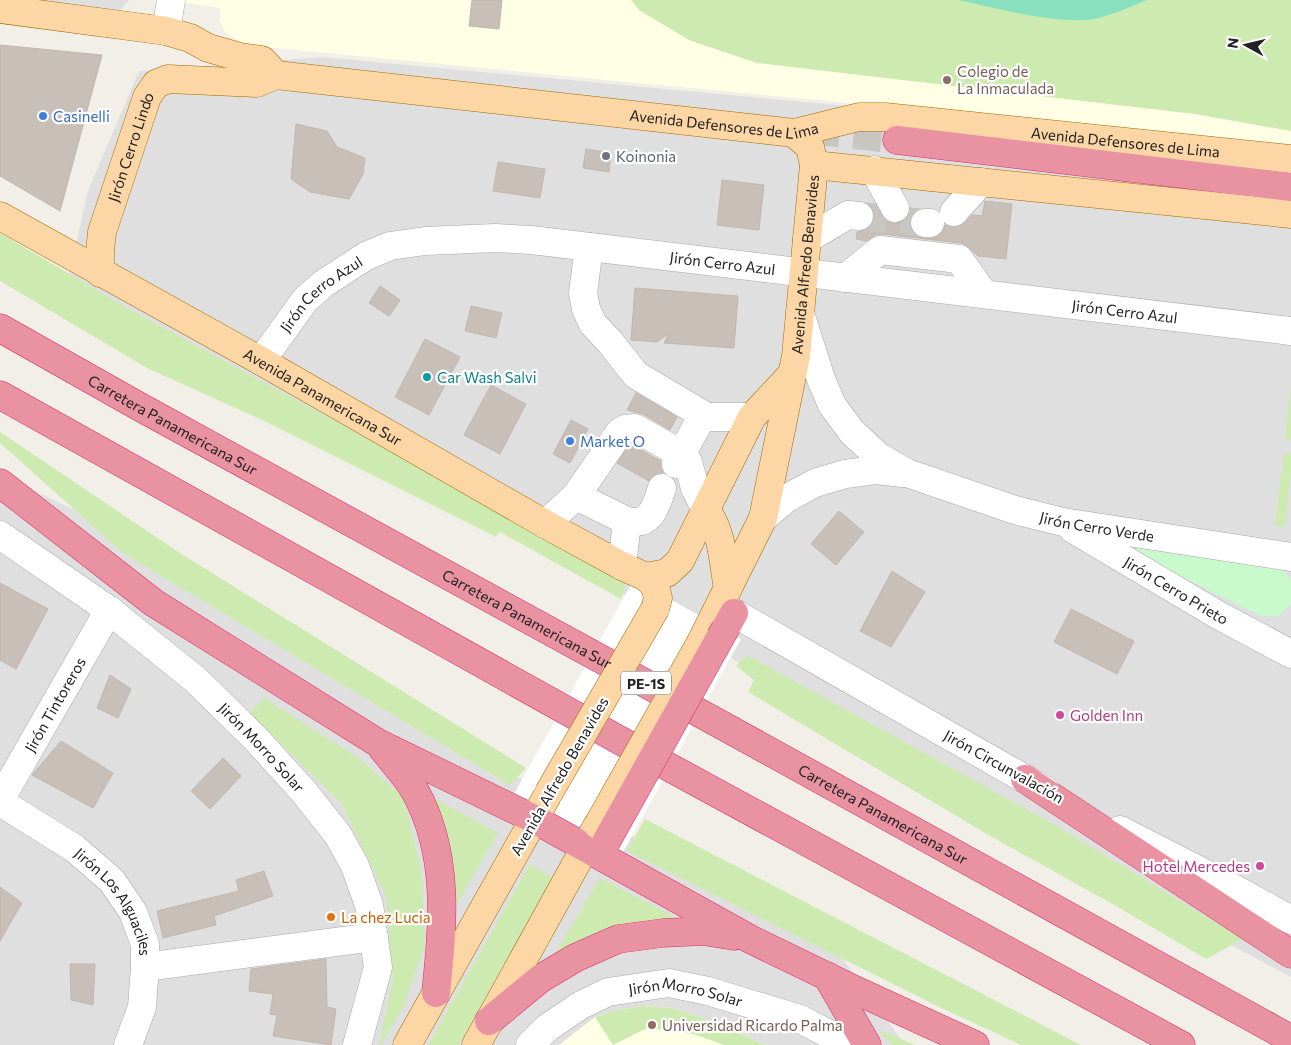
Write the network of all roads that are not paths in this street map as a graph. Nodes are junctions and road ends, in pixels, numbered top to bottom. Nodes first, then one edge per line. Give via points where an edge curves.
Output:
1 (171, 0) edge
2 (0, 9) edge
3 (166, 31) junction
4 (276, 75) junction
5 (794, 133) junction
6 (897, 140) tunnel mouth
7 (1291, 159) edge
8 (814, 165) junction
9 (874, 170) junction
10 (981, 182) junction
11 (1291, 187) edge
12 (895, 208) dead end
13 (1291, 214) edge
14 (0, 216) edge
15 (859, 216) tunnel mouth
16 (936, 219) dead end
17 (807, 239) junction
18 (589, 247) junction
19 (100, 273) junction
20 (804, 273) junction
21 (800, 313) junction
22 (0, 328) edge
23 (1291, 331) edge
24 (261, 361) junction
25 (792, 374) junction
26 (0, 395) edge
27 (708, 417) junction
28 (752, 417) junction
29 (678, 459) junction
30 (907, 473) junction
31 (0, 483) edge
32 (662, 488) dead end
33 (576, 496) junction
34 (706, 510) junction
35 (763, 518) junction
36 (627, 521) junction
37 (1063, 522) junction
38 (545, 524) junction
39 (0, 535) edge
40 (1291, 557) edge
41 (634, 571) junction
42 (727, 609) junction
43 (109, 610) junction
44 (1291, 654) edge
45 (378, 743) junction
46 (1025, 779) junction
47 (0, 801) edge
48 (534, 820) junction
49 (597, 843) junction
50 (1291, 920) edge
51 (374, 937) junction
52 (750, 938) junction
53 (1291, 954) edge
54 (145, 967) junction
55 (827, 976) junction
56 (436, 993) junction
57 (489, 1021) junction
58 (1291, 1039) edge
59 (128, 1045) edge
60 (357, 1045) edge
61 (407, 1045) edge
62 (476, 1045) edge
63 (530, 1045) edge
64 (850, 1045) edge
65 (868, 1045) edge
66 (975, 1045) edge
67 (1181, 1045) edge

1 - 3 street
2 - 3 main road
3 - 4 main road via 190,38 208,48 262,60
4 - 5 main road, Avenida Defensores de Lima
4 - 19 main road, Jirón Cerro Lindo via 257,83 168,80 156,84 147,97 102,232
5 - 7 main road, Avenida Defensores de Lima via 859,118 885,117
5 - 8 main road, Avenida Alfredo Benavides via 810,147
6 - 11 highway
8 - 9 main road
8 - 17 main road, Avenida Alfredo Benavides
9 - 10 main road
9 - 12 street
10 - 13 main road
10 - 16 street
14 - 19 main road, Avenida Panamericana Sur
15 - 17 street via 848,215
17 - 20 main road, Avenida Alfredo Benavides
18 - 20 street, Jirón Cerro Azul
18 - 24 street, Jirón Cerro Azul via 495,238 390,246 366,256 305,300
18 - 27 street via 583,293 593,324 636,375
19 - 24 main road, Avenida Panamericana Sur
20 - 21 main road, Avenida Alfredo Benavides
20 - 23 street, Jirón Cerro Azul
21 - 25 main road, Avenida Alfredo Benavides
21 - 30 street, Jirón Cerro Verde via 832,405 852,432 879,457
22 - 58 highway, Carretera Panamericana Sur / PE-1S
24 - 38 main road, Avenida Panamericana Sur
25 - 28 main road, Avenida Alfredo Benavides
25 - 35 main road, Avenida Alfredo Benavides
26 - 67 highway via 621,741
27 - 28 street
27 - 29 street via 699,422
28 - 34 main road, Avenida Alfredo Benavides
29 - 33 street via 635,428 625,429
29 - 34 street via 688,462 695,488
30 - 35 street, Jirón Cerro Verde via 876,470 845,474 815,483 787,498
30 - 37 street, Jirón Cerro Verde via 1015,510
31 - 45 highway via 154,604
32 - 36 street via 653,513 643,520
33 - 36 street
33 - 38 street
34 - 41 main road, Avenida Alfredo Benavides via 680,562 667,573
34 - 42 main road via 722,542
35 - 42 main road, Avenida Alfredo Benavides
36 - 41 street
37 - 40 street, Jirón Cerro Verde
37 - 44 street, Jirón Cerro Prieto via 1218,615
38 - 41 main road, Avenida Panamericana Sur
39 - 43 street, Jirón Morro Solar
41 - 48 main road, Avenida Alfredo Benavides, bridge via 654,586 658,598 655,609
42 - 46 street, Jirón Circunvalación
42 - 49 highway, bridge
42 - 49 main road, Avenida Alfredo Benavides, bridge via 701,642
43 - 47 street, Jirón Tintoreros
43 - 51 street, Jirón Morro Solar via 196,680 304,792 338,835 354,866 369,905
45 - 48 highway
45 - 56 highway via 414,790 435,838 442,888
46 - 50 street, Jirón Circunvalación
46 - 53 highway
47 - 54 street, Jirón Los Alguaciles via 74,848 112,881 133,912 145,944
48 - 49 highway
48 - 56 main road, Avenida Alfredo Benavides
49 - 52 highway
49 - 57 main road, Avenida Alfredo Benavides
51 - 54 street
51 - 60 street, Jirón Morro Solar via 378,967
52 - 55 highway
52 - 57 highway via 703,931 618,938 540,979
54 - 59 street, Jirón Los Alguaciles via 142,1007
55 - 65 highway
55 - 66 highway
56 - 61 main road, Avenida Alfredo Benavides
57 - 62 main road, Avenida Alfredo Benavides
63 - 64 street, Jirón Morro Solar via 547,1028 581,1005 608,992 669,983 708,991 792,1017

